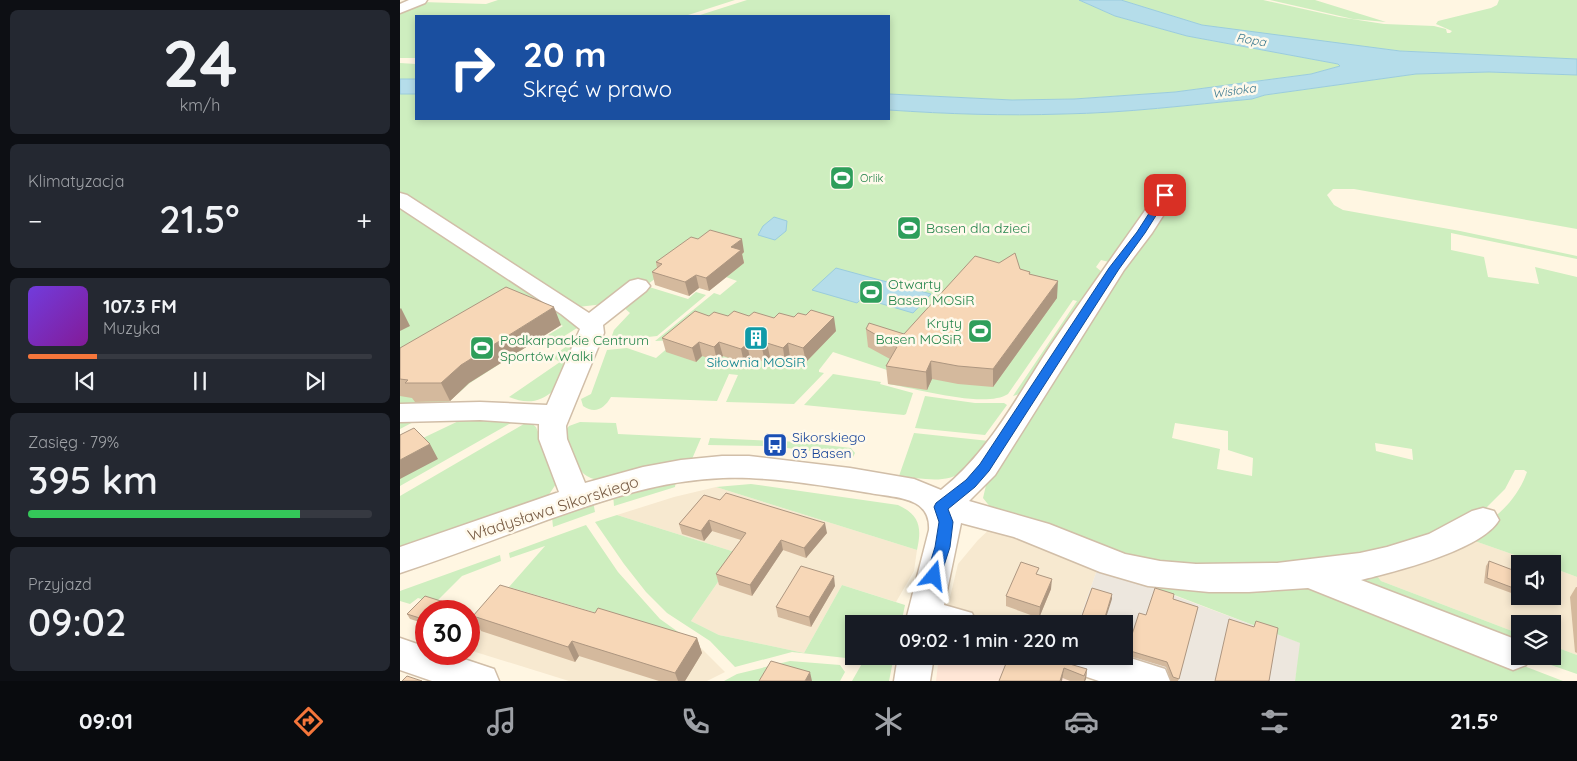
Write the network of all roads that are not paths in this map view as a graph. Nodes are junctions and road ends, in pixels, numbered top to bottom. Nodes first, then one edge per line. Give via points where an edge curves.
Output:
1 (420, 0) edge
2 (400, 9) edge
3 (1174, 182) dead end
4 (400, 199) edge
5 (638, 286) dead end
6 (590, 324) junction
7 (460, 411) junction
8 (400, 413) edge
9 (555, 415) junction
10 (400, 437) edge
11 (576, 497) junction
12 (941, 507) junction
13 (1483, 520) dead end
14 (400, 560) edge
15 (1312, 575) junction
16 (924, 615) edge
17 (1511, 653) edge
18 (400, 654) edge
19 (915, 665) edge
20 (1100, 665) edge
21 (482, 681) edge
22 (912, 681) edge
23 (1152, 681) edge

1 - 2 street
3 - 12 street via 985,467
4 - 6 street
5 - 6 street
6 - 9 street via 592,333
7 - 8 street
7 - 9 street
7 - 10 street
9 - 11 street via 552,439
11 - 12 street, Władysława Sikorskiego via 643,478 735,466 778,469 914,490 929,496
11 - 14 street, Władysława Sikorskiego
12 - 15 street via 1018,526 1124,567 1156,574 1184,578
12 - 16 street via 946,517 945,530
13 - 15 street via 1453,538 1422,549
15 - 17 street
18 - 21 street
19 - 22 street
20 - 23 street

